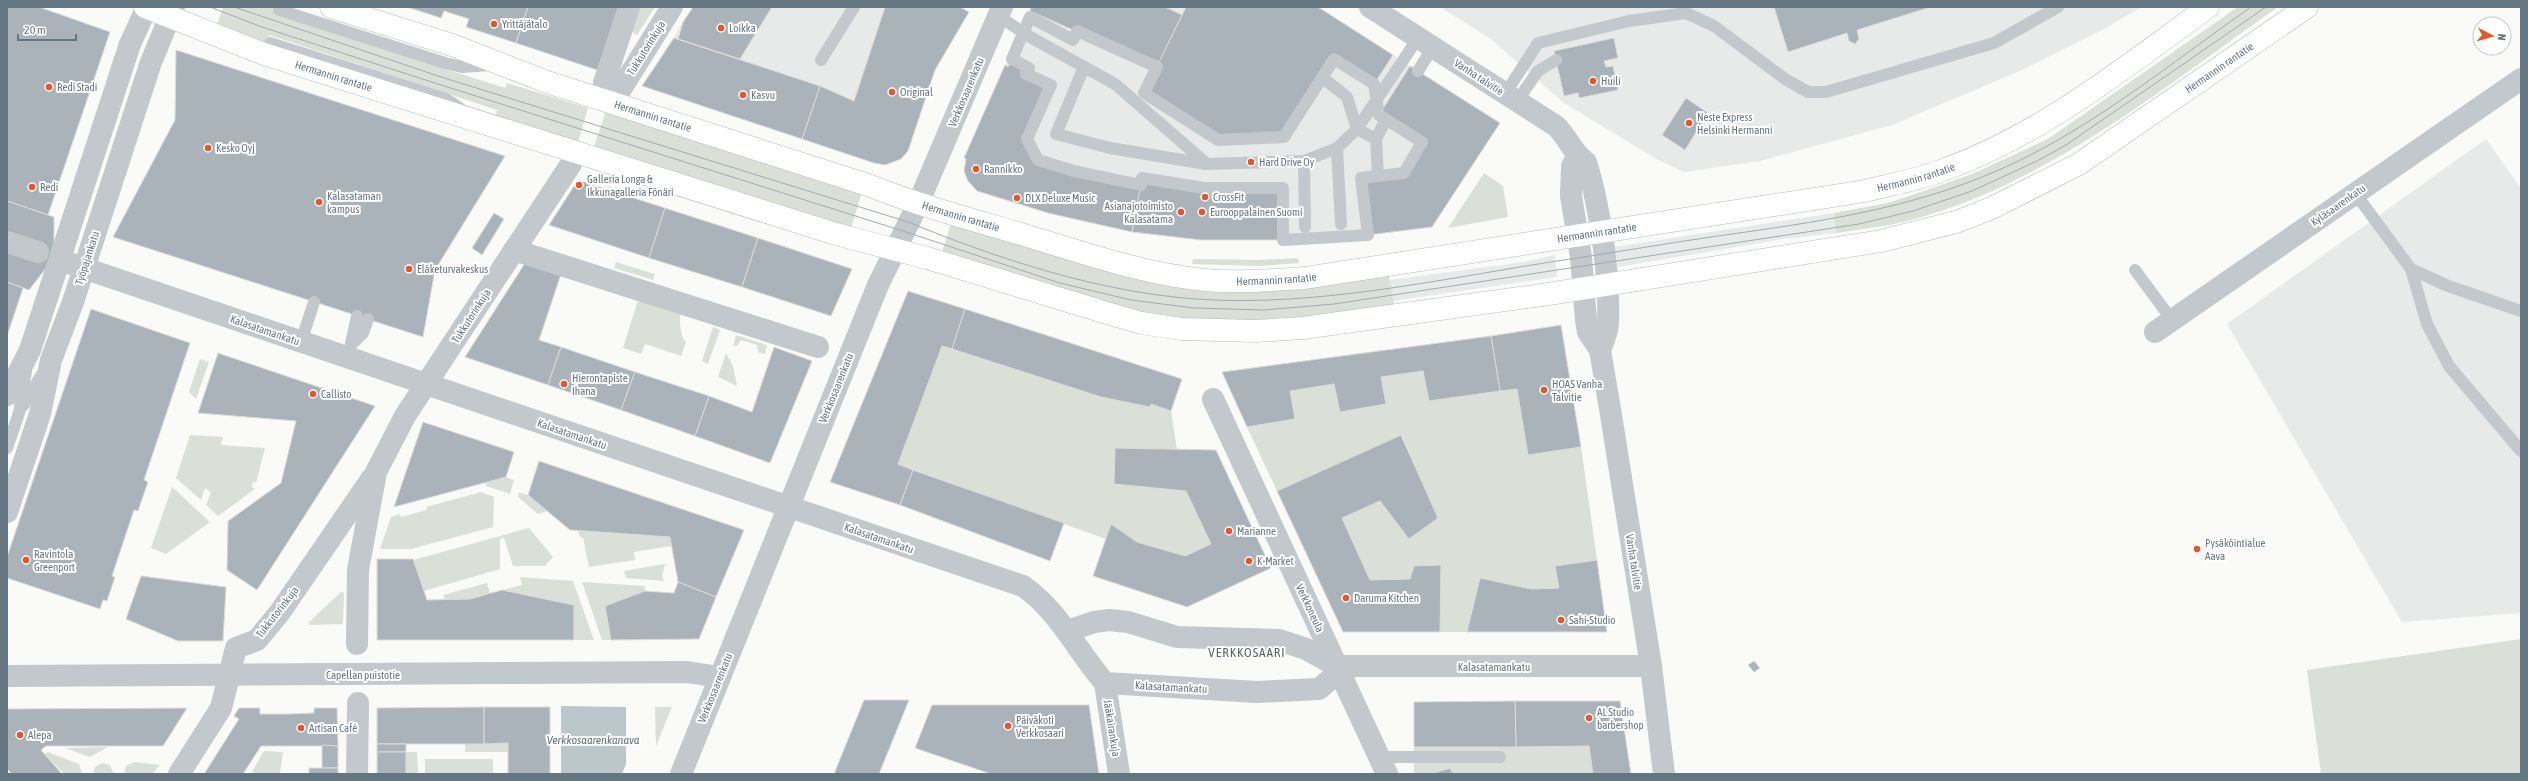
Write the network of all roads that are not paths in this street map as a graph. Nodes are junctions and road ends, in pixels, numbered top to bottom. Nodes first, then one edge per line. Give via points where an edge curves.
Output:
1 (146, 7) edge
2 (331, 7) edge
3 (629, 7) edge
4 (672, 7) edge
5 (854, 7) edge
6 (1370, 7) edge
7 (2058, 7) edge
8 (2208, 7) edge
9 (2307, 7) edge
10 (279, 10) dead end
11 (171, 12) edge
12 (1000, 12) edge
13 (1425, 42) junction
14 (270, 43) dead end
15 (821, 60) dead end
16 (1556, 60) dead end
17 (501, 64) junction
18 (1084, 67) junction
19 (1418, 71) dead end
20 (1323, 78) dead end
21 (2521, 79) edge
22 (1511, 97) junction
23 (1386, 119) dead end
24 (483, 122) junction
25 (1357, 129) junction
26 (1376, 139) junction
27 (1337, 148) junction
28 (1577, 157) junction
29 (1304, 161) junction
30 (571, 164) dead end
31 (1207, 164) junction
32 (1378, 176) junction
33 (2355, 193) junction
34 (918, 204) junction
35 (1341, 224) dead end
36 (1305, 227) dead end
37 (1600, 232) junction
38 (1578, 235) junction
39 (7, 242) edge
40 (514, 250) junction
41 (893, 250) junction
42 (38, 252) dead end
43 (60, 260) junction
44 (84, 269) junction
45 (2411, 269) junction
46 (2135, 270) dead end
47 (1607, 285) junction
48 (1585, 288) junction
49 (314, 302) dead end
50 (2521, 311) edge
51 (362, 318) dead end
52 (2163, 326) joint
53 (300, 342) junction
54 (818, 347) dead end
55 (30, 350) junction
56 (1600, 350) junction
57 (350, 351) junction
58 (51, 360) junction
59 (426, 384) junction
60 (7, 395) edge
61 (1213, 399) dead end
62 (19, 413) junction
63 (7, 448) edge
64 (2521, 451) edge
65 (376, 472) junction
66 (788, 508) junction
67 (7, 512) edge
68 (1068, 631) junction
69 (358, 644) dead end
70 (1337, 666) junction
71 (1651, 666) junction
72 (230, 675) junction
73 (7, 676) edge
74 (719, 677) junction
75 (1105, 683) junction
76 (358, 703) dead end
77 (1500, 757) dead end
78 (1383, 765) edge
79 (179, 774) edge
80 (357, 774) edge
81 (681, 774) edge
82 (1119, 774) edge
83 (1664, 774) edge

1 - 11 main road, Hermannin rantatie
1 - 43 street via 130,44
2 - 17 main road, Hermannin rantatie via 452,45
3 - 4 street, Tukkutorinkuja via 612,86
5 - 15 lane
6 - 13 street, Vanha talvitie
7 - 22 lane via 1994,43 1826,92 1808,92 1785,79 1700,18 1686,13 1663,15 1538,43
8 - 37 main road, Hermannin rantatie via 2041,124 1973,158 1935,173 1865,191
9 - 47 main road, Hermannin rantatie via 2079,164 1992,208 1956,222 1881,241
10 - 17 lane via 462,67
11 - 24 main road, Hermannin rantatie via 264,54
11 - 44 street, Työpajankatu
12 - 18 lane via 1032,38
12 - 34 street, Verkkosaarenkatu
13 - 19 lane
13 - 22 street, Vanha talvitie
13 - 25 lane
14 - 24 lane via 446,99
16 - 22 lane via 1538,71
17 - 34 main road, Hermannin rantatie via 547,82 868,185
18 - 31 lane via 1115,84
18 - 31 lane via 1056,134 1110,148
20 - 25 lane via 1347,97
21 - 33 street, Kyläsaarenkatu
22 - 28 street, Vanha talvitie via 1556,126 1567,136
23 - 26 lane
24 - 41 main road, Hermannin rantatie
25 - 26 lane
25 - 27 lane
26 - 32 lane
27 - 29 lane
27 - 35 lane
28 - 37 street, Vanha talvitie via 1586,162 1595,191
28 - 38 street, Vanha talvitie via 1572,166 1571,196
29 - 31 lane
29 - 36 lane
30 - 40 street, Tukkutorinkuja
32 - 32 lane via 1361,178 1368,235 1283,240 1283,188 1204,188 1142,178 1141,185 1074,171 1038,160 1027,138 1051,85 1026,74 1029,68 1012,59 1030,17 1073,40 1077,32 1157,67 1144,93 1218,140 1284,137 1334,59 1374,84 1379,115 1422,142 1404,173
33 - 45 lane
33 - 52 street, Kyläsaarenkatu
34 - 38 main road, Hermannin rantatie via 1147,271 1206,280 1305,278
34 - 41 street, Verkkosaarenkatu
37 - 38 main road, Hermannin rantatie
37 - 47 street, Vanha talvitie
38 - 48 street, Vanha talvitie
39 - 42 street
40 - 54 street
40 - 59 street, Tukkutorinkuja
41 - 48 main road, Hermannin rantatie via 1142,323 1195,330 1256,331 1311,327
41 - 66 street, Verkkosaarenkatu
43 - 44 street, Kalasatamankatu
43 - 55 street
44 - 53 street, Kalasatamankatu
44 - 58 street, Työpajankatu
45 - 50 lane via 2448,286
45 - 64 lane via 2427,324 2449,366
46 - 52 lane
47 - 48 main road, Hermannin rantatie
47 - 56 street, Vanha talvitie via 1608,325
48 - 56 street, Vanha talvitie via 1588,332
49 - 53 lane
51 - 57 lane via 363,333
53 - 57 street, Kalasatamankatu
55 - 60 street
55 - 62 lane
56 - 71 street, Vanha talvitie
57 - 59 street, Kalasatamankatu
58 - 62 lane
58 - 67 street, Työpajankatu via 40,414
59 - 65 street, Tukkutorinkuja via 405,416
59 - 66 street, Kalasatamankatu
61 - 70 street, Verkkoneula
62 - 63 lane
65 - 69 street, Tukkutorinkuja via 358,570
65 - 72 street, Tukkutorinkuja via 258,640 236,648
66 - 68 street, Kalasatamankatu via 1023,586 1040,598
66 - 74 street, Verkkosaarenkatu
68 - 70 street, Kalasatamankatu via 1109,620 1128,622 1177,637 1279,640 1306,649
68 - 75 street, Kalasatamankatu via 1088,664
70 - 71 street, Kalasatamankatu
70 - 75 street, Kalasatamankatu via 1334,676 1319,689 1257,692
70 - 78 street, Verkkoneula
71 - 83 street, Vanha talvitie
72 - 73 street, Capellan puistotie
72 - 74 street, Capellan puistotie via 687,672
72 - 79 street, Tukkutorinkuja via 221,708
74 - 81 street, Verkkosaarenkatu
75 - 82 street, Jääkairankuja
76 - 80 street
77 - 78 lane

